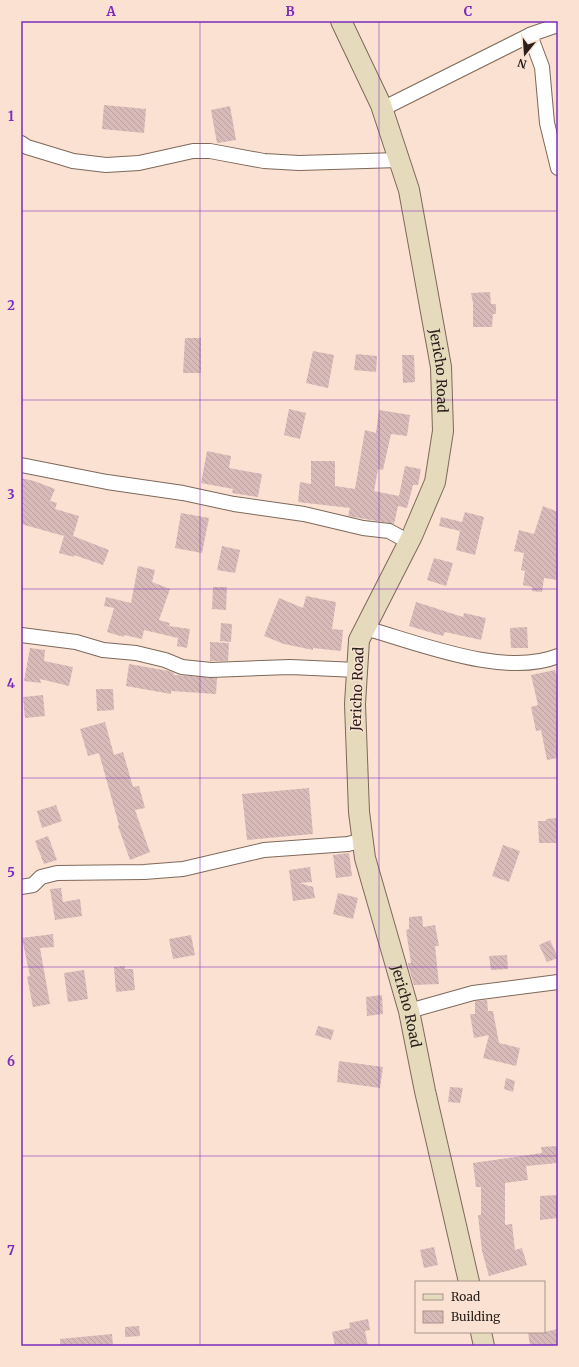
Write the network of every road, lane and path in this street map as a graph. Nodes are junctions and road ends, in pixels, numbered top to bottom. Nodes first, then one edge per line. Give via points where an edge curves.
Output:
1 (341, 21) edge
2 (558, 25) edge
3 (530, 35) junction
4 (382, 108) junction
5 (21, 143) edge
6 (399, 160) junction
7 (558, 168) edge
8 (21, 465) edge
9 (410, 542) junction
10 (365, 628) junction
11 (21, 635) edge
12 (558, 656) edge
13 (357, 670) junction
14 (363, 840) junction
15 (21, 888) edge
16 (558, 982) edge
17 (409, 1011) junction
18 (469, 1281) edge
19 (481, 1333) edge
20 (484, 1346) edge

1 - 4 street, Jericho Road
2 - 3 street
3 - 4 street
3 - 7 street via 542,67 547,122
4 - 6 street, Jericho Road
5 - 6 street via 73,161 106,165 139,163 193,150 264,161 299,163
6 - 9 street, Jericho Road via 409,190 441,367 443,431 435,482
8 - 9 street via 234,504 304,514 363,528 389,531
9 - 10 street, Jericho Road
10 - 12 street via 500,664 546,661
10 - 13 street, Jericho Road via 359,640
11 - 13 street via 76,642 103,650 136,653 182,667 211,670 290,667
13 - 14 street, Jericho Road via 355,704
14 - 15 street via 348,844 264,850 183,869 57,873 41,877 33,885
14 - 17 street, Jericho Road
16 - 17 street via 473,992
17 - 18 street, Jericho Road
19 - 20 street

